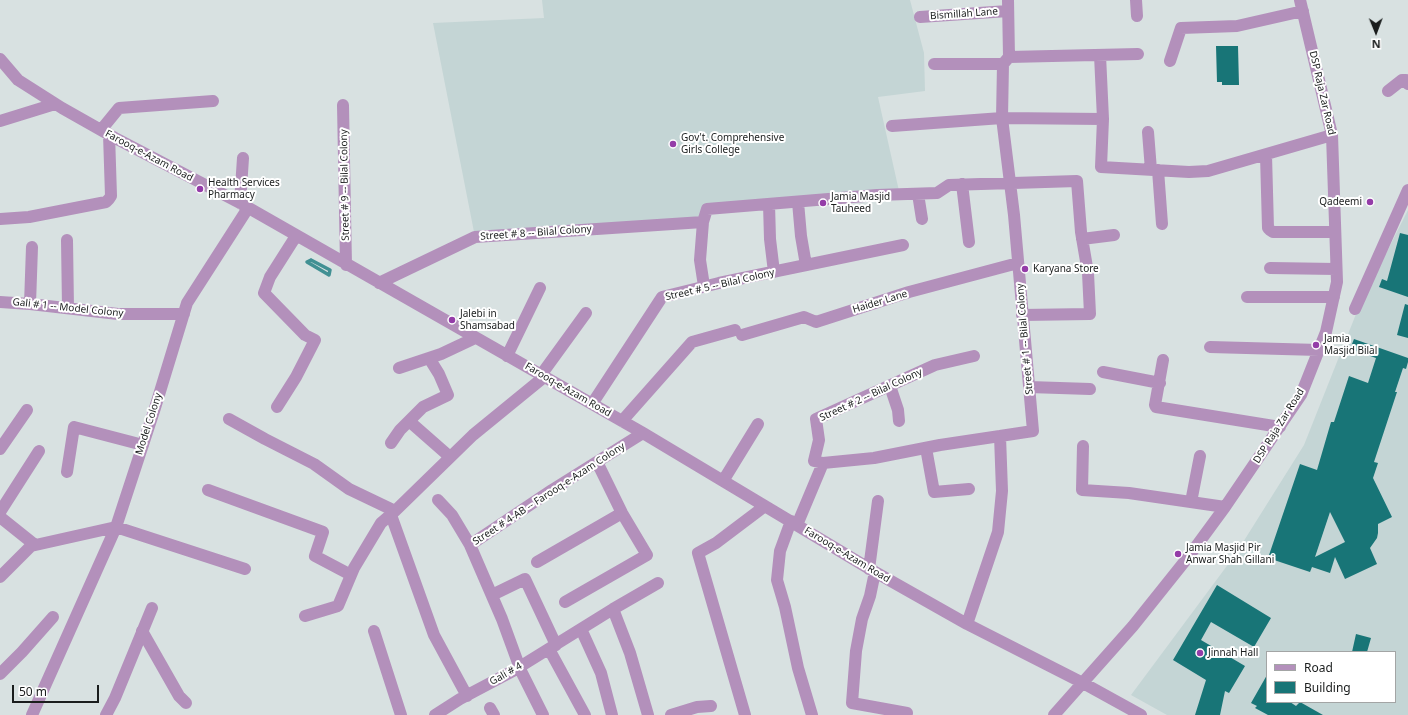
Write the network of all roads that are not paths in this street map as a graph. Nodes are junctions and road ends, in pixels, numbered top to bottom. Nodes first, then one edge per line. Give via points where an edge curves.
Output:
1 (1136, 0) edge
2 (1008, 5) edge
3 (1302, 6) edge
4 (1136, 16) dead end
5 (920, 17) dead end
6 (1138, 54) dead end
7 (1100, 55) junction
8 (0, 60) edge
9 (1006, 61) junction
10 (1170, 61) dead end
11 (934, 64) dead end
12 (1408, 84) edge
13 (1388, 91) dead end
14 (213, 101) dead end
15 (55, 104) junction
16 (343, 105) dead end
17 (1002, 118) junction
18 (1103, 119) junction
19 (0, 121) edge
20 (892, 126) dead end
21 (105, 132) junction
22 (1148, 132) dead end
23 (1332, 135) junction
24 (1266, 155) junction
25 (242, 158) dead end
26 (1154, 170) junction
27 (1009, 183) junction
28 (962, 184) junction
29 (1408, 190) edge
30 (918, 194) junction
31 (798, 202) junction
32 (769, 204) junction
33 (244, 206) junction
34 (922, 219) dead end
35 (0, 220) edge
36 (703, 222) junction
37 (1162, 224) dead end
38 (1335, 232) junction
39 (1114, 235) dead end
40 (296, 236) junction
41 (1082, 239) junction
42 (67, 240) dead end
43 (969, 242) dead end
44 (903, 245) dead end
45 (32, 247) dead end
46 (1018, 263) junction
47 (346, 265) junction
48 (806, 265) junction
49 (1270, 268) dead end
50 (1336, 269) junction
51 (774, 272) junction
52 (379, 283) junction
53 (704, 286) junction
54 (540, 288) dead end
55 (1247, 297) dead end
56 (1334, 297) junction
57 (0, 302) edge
58 (30, 304) junction
59 (68, 308) junction
60 (1355, 309) dead end
61 (586, 313) dead end
62 (184, 314) junction
63 (1022, 315) junction
64 (475, 338) junction
65 (1210, 347) dead end
66 (1319, 350) junction
67 (507, 356) junction
68 (974, 356) dead end
69 (429, 358) junction
70 (1163, 360) dead end
71 (399, 368) dead end
72 (1103, 372) dead end
73 (542, 376) junction
74 (1160, 383) junction
75 (890, 386) junction
76 (1029, 387) junction
77 (1090, 389) dead end
78 (592, 404) junction
79 (277, 407) dead end
80 (27, 410) dead end
81 (229, 419) dead end
82 (409, 421) junction
83 (622, 421) junction
84 (899, 421) dead end
85 (758, 424) dead end
86 (1280, 427) junction
87 (643, 433) junction
88 (1000, 436) junction
89 (391, 443) dead end
90 (143, 445) junction
91 (1083, 446) dead end
92 (926, 448) junction
93 (0, 449) edge
94 (39, 451) dead end
95 (1200, 456) dead end
96 (450, 457) junction
97 (597, 462) junction
98 (823, 463) junction
99 (67, 472) dead end
100 (723, 481) junction
101 (969, 489) dead end
102 (208, 490) dead end
103 (438, 500) dead end
104 (878, 501) dead end
105 (1191, 502) junction
106 (765, 506) junction
107 (1225, 507) junction
108 (0, 512) edge
109 (393, 513) junction
110 (622, 513) junction
111 (0, 517) edge
112 (794, 523) junction
113 (116, 527) junction
114 (35, 545) junction
115 (470, 545) junction
116 (537, 562) dead end
117 (245, 569) dead end
118 (872, 570) junction
119 (1, 575) edge
120 (351, 575) junction
121 (658, 583) dead end
122 (492, 594) junction
123 (565, 602) dead end
124 (152, 608) dead end
125 (613, 609) junction
126 (305, 616) dead end
127 (53, 617) dead end
128 (966, 624) junction
129 (579, 630) junction
130 (142, 631) junction
131 (374, 631) dead end
132 (553, 647) junction
133 (521, 666) junction
134 (0, 674) edge
135 (1083, 683) junction
136 (467, 696) junction
137 (186, 703) dead end
138 (711, 706) dead end
139 (907, 713) dead end
140 (439, 714) edge
141 (32, 715) edge
142 (106, 715) edge
143 (401, 715) edge
144 (543, 715) edge
145 (585, 715) edge
146 (612, 715) edge
147 (648, 715) edge
148 (671, 715) edge
149 (744, 715) edge
150 (812, 715) edge
151 (1054, 715) edge
152 (1141, 715) edge

1 - 4 street
2 - 5 street, Bismillah Lane
2 - 9 street, Street # 1 -- Bilal Colony
3 - 10 street via 1237,26 1181,28
3 - 23 street, DSP Raja Zar Road
6 - 7 street
7 - 9 street
7 - 18 street
8 - 15 street, Farooq-e-Azam Road via 18,80
9 - 11 street
9 - 17 street, Street # 1 -- Bilal Colony
12 - 13 street via 1406,80 1402,80
14 - 21 street via 119,108
15 - 19 street
15 - 21 street, Farooq-e-Azam Road
16 - 47 street, Street # 9 -- Bilal Colony
17 - 18 street
17 - 20 street
17 - 27 street, Street # 1 -- Bilal Colony
18 - 26 street via 1102,167
21 - 33 street, Farooq-e-Azam Road
21 - 35 street via 111,196 106,202
22 - 26 street
23 - 24 street
23 - 38 street, DSP Raja Zar Road
24 - 26 street via 1208,171
24 - 38 street via 1268,228 1273,232
25 - 33 street
26 - 37 street
27 - 28 street
27 - 41 street via 1077,181
27 - 46 street, Street # 1 -- Bilal Colony
28 - 30 street via 949,185 937,193
28 - 43 street
29 - 60 street
30 - 31 street
30 - 34 street
31 - 32 street
31 - 48 street via 800,236
32 - 36 street via 707,209
32 - 51 street
33 - 40 street, Farooq-e-Azam Road
33 - 62 street, Model Colony via 187,303
36 - 52 street, Street # 8 -- Bilal Colony via 475,237
36 - 53 street via 700,260
38 - 50 street, DSP Raja Zar Road
39 - 41 street
40 - 47 street, Farooq-e-Azam Road
40 - 79 street via 270,277 264,293 305,335 315,340
41 - 63 street via 1088,273 1090,314
42 - 59 street
44 - 48 street, Street # 5 -- Bilal Colony
45 - 58 street
46 - 63 street, Street # 1 -- Bilal Colony
46 - 83 street, Haider Lane via 916,290 816,322 804,317 692,342
47 - 52 street, Farooq-e-Azam Road
48 - 51 street, Street # 5 -- Bilal Colony
49 - 50 street
50 - 56 street, DSP Raja Zar Road
51 - 53 street, Street # 5 -- Bilal Colony
52 - 64 street, Farooq-e-Azam Road
53 - 78 street, Street # 5 -- Bilal Colony via 662,297
54 - 67 street
55 - 56 street
56 - 66 street, DSP Raja Zar Road
57 - 58 street, Gali # 1 -- Model Colony
58 - 59 street, Gali # 1 -- Model Colony
59 - 62 street, Gali # 1 -- Model Colony via 118,314
61 - 73 street
62 - 90 street, Model Colony
63 - 76 street, Street # 1 -- Bilal Colony
64 - 67 street, Farooq-e-Azam Road
64 - 69 street
65 - 66 street
66 - 86 street, DSP Raja Zar Road via 1301,395
67 - 73 street, Farooq-e-Azam Road
68 - 75 street, Street # 2 -- Bilal Colony via 936,365
69 - 71 street
69 - 82 street via 440,374 448,395 423,408
70 - 74 street
72 - 74 street
73 - 78 street, Farooq-e-Azam Road
73 - 96 street
74 - 86 street via 1155,405 1158,408
75 - 84 street
75 - 98 street, Street # 2 -- Bilal Colony via 816,419 819,440 814,461
76 - 77 street
76 - 88 street, Street # 1 -- Bilal Colony via 1033,431
78 - 83 street, Farooq-e-Azam Road
80 - 93 street
81 - 109 street via 314,464 349,489
82 - 89 street
82 - 96 street
83 - 87 street, Farooq-e-Azam Road
85 - 100 street
86 - 107 street, DSP Raja Zar Road
87 - 97 street, Street # 4-AB -- Farooq-e-Azam Colony
87 - 100 street, Farooq-e-Azam Road
88 - 92 street
88 - 128 street via 1002,491 998,532
90 - 99 street via 74,427
90 - 113 street, Model Colony
91 - 105 street via 1082,490 1129,493
92 - 98 street via 874,458
92 - 101 street via 934,492
94 - 108 street
95 - 105 street
96 - 109 street
97 - 110 street
97 - 115 street, Street # 4-AB -- Farooq-e-Azam Colony
98 - 112 street
100 - 106 street, Farooq-e-Azam Road
102 - 120 street via 323,532 315,556
103 - 115 street via 452,515
104 - 118 street
105 - 107 street
106 - 112 street, Farooq-e-Azam Road
106 - 149 street via 716,543 698,553
107 - 135 street, DSP Raja Zar Road via 1133,626
109 - 120 street via 381,523
109 - 136 street via 434,635
110 - 116 street
110 - 123 street via 647,556
111 - 114 street
112 - 118 street, Farooq-e-Azam Road
112 - 150 street via 780,551 777,580
113 - 114 street
113 - 117 street
113 - 141 street, Model Colony
114 - 119 street
115 - 122 street, Street # 4-AB -- Farooq-e-Azam Colony
118 - 128 street, Farooq-e-Azam Road
118 - 139 street via 870,596 862,619 856,651 852,703
120 - 126 street via 338,606
121 - 125 street, Gali # 4
122 - 132 street via 525,579
122 - 133 street, Street # 4-AB -- Farooq-e-Azam Colony
124 - 130 street
125 - 129 street, Gali # 4
125 - 147 street via 630,653
127 - 134 street
128 - 135 street, Farooq-e-Azam Road
129 - 132 street, Gali # 4
129 - 146 street via 601,673
130 - 137 street via 179,696
130 - 142 street
131 - 143 street
132 - 133 street, Gali # 4
132 - 145 street
133 - 136 street, Gali # 4
133 - 144 street, Street # 4-AB -- Farooq-e-Azam Colony via 521,671
135 - 151 street, DSP Raja Zar Road
135 - 152 street, Farooq-e-Azam Road
136 - 140 street, Gali # 4
138 - 148 street via 697,707

